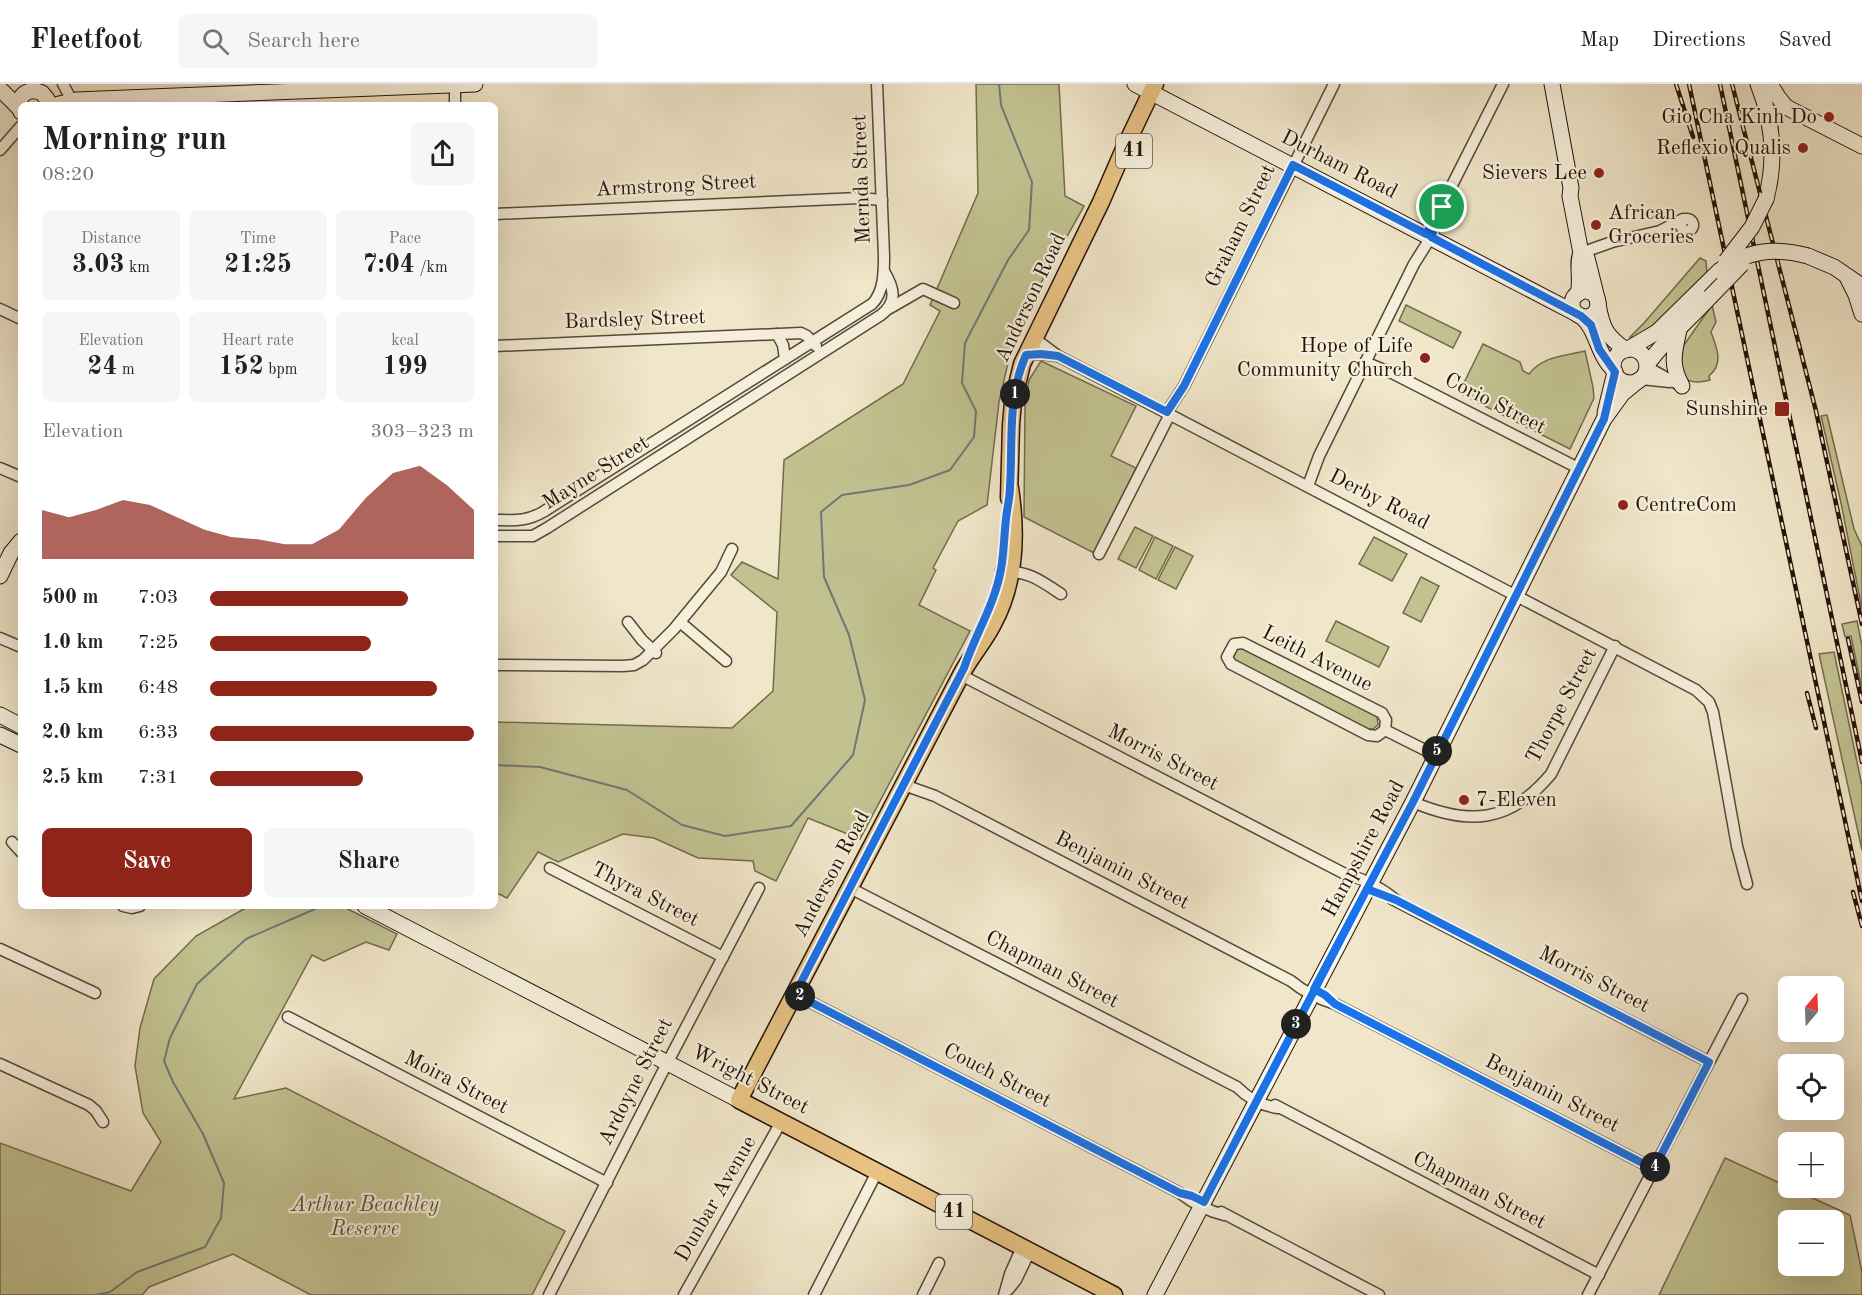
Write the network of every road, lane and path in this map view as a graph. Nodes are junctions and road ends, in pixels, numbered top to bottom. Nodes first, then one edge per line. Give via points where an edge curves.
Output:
1 (6, 84) edge
2 (63, 84) edge
3 (475, 84) edge
4 (877, 84) edge
5 (1135, 84) edge
6 (1334, 84) edge
7 (1503, 84) edge
8 (1542, 84) edge
9 (1552, 84) edge
10 (454, 85) edge
11 (0, 89) edge
12 (1159, 89) edge
13 (177, 90) edge
14 (1764, 93) edge
15 (46, 95) edge
16 (73, 99) junction
17 (21, 102) edge
18 (455, 102) edge
19 (18, 108) edge
20 (18, 129) edge
21 (1862, 146) edge
22 (0, 150) edge
23 (1293, 165) junction
24 (1570, 196) junction
25 (882, 197) junction
26 (498, 214) edge
27 (1660, 231) junction
28 (1428, 236) junction
29 (1580, 249) junction
30 (1762, 251) junction
31 (884, 271) junction
32 (1719, 271) junction
33 (1845, 274) junction
34 (1862, 286) edge
35 (1529, 289) junction
36 (1709, 290) junction
37 (1577, 294) junction
38 (954, 303) dead end
39 (1598, 303) junction
40 (890, 308) junction
41 (0, 309) edge
42 (857, 313) junction
43 (1862, 314) edge
44 (1580, 316) junction
45 (18, 318) edge
46 (865, 326) junction
47 (1679, 330) junction
48 (777, 334) junction
49 (1034, 338) junction
50 (813, 340) junction
51 (498, 346) edge
52 (1627, 349) junction
53 (821, 354) junction
54 (1026, 355) junction
55 (1058, 356) junction
56 (785, 359) junction
57 (1366, 359) junction
58 (1615, 371) junction
59 (1643, 373) junction
60 (1680, 386) joint
61 (705, 408) junction
62 (1170, 414) junction
63 (1604, 419) junction
64 (712, 423) junction
65 (1580, 469) junction
66 (3, 470) edge
67 (18, 478) edge
68 (1305, 484) junction
69 (498, 520) edge
70 (498, 536) edge
71 (18, 545) edge
72 (732, 549) dead end
73 (1099, 554) dead end
74 (1006, 570) junction
75 (0, 576) edge
76 (1061, 594) dead end
77 (1516, 594) junction
78 (628, 622) dead end
79 (677, 625) junction
80 (1, 638) edge
81 (18, 646) edge
82 (1615, 646) junction
83 (654, 652) junction
84 (726, 661) dead end
85 (498, 665) edge
86 (963, 672) junction
87 (0, 715) edge
88 (18, 724) edge
89 (1385, 730) junction
90 (0, 735) edge
91 (18, 744) edge
92 (1435, 755) junction
93 (906, 781) junction
94 (1413, 802) junction
95 (12, 842) dead end
96 (18, 849) edge
97 (550, 868) dead end
98 (1747, 884) dead end
99 (1368, 886) junction
100 (759, 888) dead end
101 (850, 888) junction
102 (371, 909) edge
103 (0, 948) edge
104 (723, 957) junction
105 (1313, 992) junction
106 (95, 993) dead end
107 (795, 994) junction
108 (1742, 999) dead end
109 (288, 1017) dead end
110 (1709, 1062) junction
111 (667, 1063) junction
112 (0, 1064) edge
113 (1258, 1098) junction
114 (739, 1100) junction
115 (103, 1122) dead end
116 (782, 1122) junction
117 (1654, 1169) junction
118 (877, 1172) junction
119 (607, 1182) junction
120 (1203, 1204) junction
121 (1026, 1249) junction
122 (939, 1263) dead end
123 (1599, 1275) junction
124 (549, 1295) edge
125 (684, 1295) edge
126 (814, 1295) edge
127 (923, 1295) edge
128 (1004, 1295) edge
129 (1114, 1295) edge
130 (1155, 1295) edge
131 (1379, 1295) edge
132 (1588, 1295) edge

1 - 15 street
2 - 16 street
3 - 10 street
4 - 25 street, Mernda Street
5 - 12 street, Durham Road
6 - 23 street, Graham Street
7 - 28 street
8 - 24 street via 1565,190
9 - 24 street
10 - 13 street
10 - 18 street
11 - 19 street
12 - 23 street, Durham Road
12 - 49 main road, Anderson Road / 41 via 1124,149
13 - 16 street
14 - 21 street via 1778,97 1786,107
14 - 32 street, Hampshire Road, bridge via 1773,151 1766,199 1752,227
15 - 16 street
15 - 17 street via 21,96
20 - 22 street
23 - 28 street, Durham Road
23 - 62 street, Graham Street
24 - 29 street
25 - 26 street, Armstrong Street
25 - 31 street, Mernda Street
27 - 27 street via 1687,231 1681,226 1683,219
27 - 29 street
28 - 35 street, Durham Road
28 - 57 street
29 - 37 street via 1581,280
29 - 39 street via 1587,258
30 - 32 street, Hampshire Road, bridge via 1737,258
30 - 33 street, Hampshire Road, bridge via 1808,256
30 - 36 street, Hampshire Road, bridge
31 - 40 street via 891,282
31 - 42 street, Mayne Street via 878,298
32 - 36 street, Hampshire Road
33 - 34 street, Hampshire Road
33 - 43 street
35 - 37 street, Durham Road via 1561,297
35 - 44 street, Durham Road
36 - 47 street, Hampshire Road
36 - 52 street, Hampshire Road via 1657,332
37 - 39 street via 1590,292
37 - 44 street via 1573,307
38 - 40 street, Mayne Street via 923,289
39 - 44 street via 1592,315
39 - 52 street via 1606,332
40 - 46 street, Mayne Street
41 - 45 street
42 - 46 street
42 - 50 street, Mayne Street
44 - 58 street via 1591,325 1599,349
46 - 53 street, Mayne Street
47 - 59 street, Hampshire Road via 1660,347
47 - 60 street via 1673,363
48 - 50 street, Bardsley Street via 801,333
48 - 51 street, Bardsley Street
48 - 56 street
49 - 54 main road, Anderson Road / 41
49 - 55 street, Derby Road
50 - 53 street
50 - 56 street, Mayne Street
52 - 58 street via 1615,359
52 - 59 street via 1645,357
53 - 64 street, Mayne Street
54 - 55 street, Derby Road
54 - 74 main road, Anderson Road / 41 via 1013,402
55 - 62 street, Derby Road
56 - 61 street, Mayne Street
57 - 65 street, Corio Street
57 - 68 street via 1310,466
58 - 59 street via 1625,381
58 - 63 street, Hampshire Road
59 - 60 street
59 - 63 street, Hampshire Road
61 - 64 street
61 - 69 street, Mayne Street via 531,519
62 - 68 street, Derby Road
62 - 73 street, Graham Street
63 - 65 street, Hampshire Road
64 - 70 street, Mayne Street via 533,536
65 - 77 street, Hampshire Road
66 - 67 street
68 - 77 street, Derby Road
71 - 75 street
72 - 79 street via 721,572
74 - 76 street via 1037,578
74 - 86 main road, Anderson Road / 41 via 1008,588 994,623
77 - 82 street, Derby Road
77 - 92 street, Hampshire Road
78 - 83 street
79 - 83 street
79 - 84 street
80 - 81 street
82 - 94 street, Thorpe Street via 1551,774 1537,791 1497,814 1473,817 1439,812
82 - 98 street, Derby Road via 1704,696 1713,712
83 - 85 street via 648,663 632,671
86 - 93 main road, Anderson Road / 41
86 - 99 street, Morris Street via 1347,875 1356,884
87 - 88 street
89 - 89 street, Leith Avenue via 1377,736 1368,735 1231,664 1227,657 1234,644 1243,643 1382,714
89 - 92 street, Leith Avenue
90 - 91 street
92 - 94 street, Hampshire Road
93 - 101 main road, Anderson Road / 41
93 - 105 street, Benjamin Street
94 - 99 street, Hampshire Road
95 - 96 street
97 - 104 street, Thyra Street
99 - 105 street, Hampshire Road
99 - 110 street, Morris Street
100 - 104 street, Ardoyne Street
101 - 107 main road, Anderson Road / 41
101 - 113 street, Chapman Street via 1237,1087 1249,1089
102 - 111 street, Wright Street
103 - 106 street
104 - 111 street, Ardoyne Street
105 - 113 street, Hampshire Road
105 - 117 street, Benjamin Street
107 - 114 main road, Anderson Road / 41
107 - 120 street, Couch Street
108 - 110 street
109 - 119 street, Moira Street
110 - 117 street
111 - 114 street, Wright Street
111 - 119 street, Ardoyne Street
112 - 115 street via 89,1106
113 - 120 street, Hampshire Road
113 - 123 street, Chapman Street
114 - 116 main road, Wright Street / 41
116 - 118 main road, Wright Street / 41
116 - 125 street, Dunbar Avenue
117 - 123 street
118 - 121 main road, Wright Street / 41
118 - 126 street
119 - 124 street, Ardoyne Street
120 - 130 street, Hampshire Road
120 - 131 street, Couch Street
121 - 128 street via 1016,1280
121 - 129 main road, Wright Street / 41
122 - 127 street
123 - 132 street

